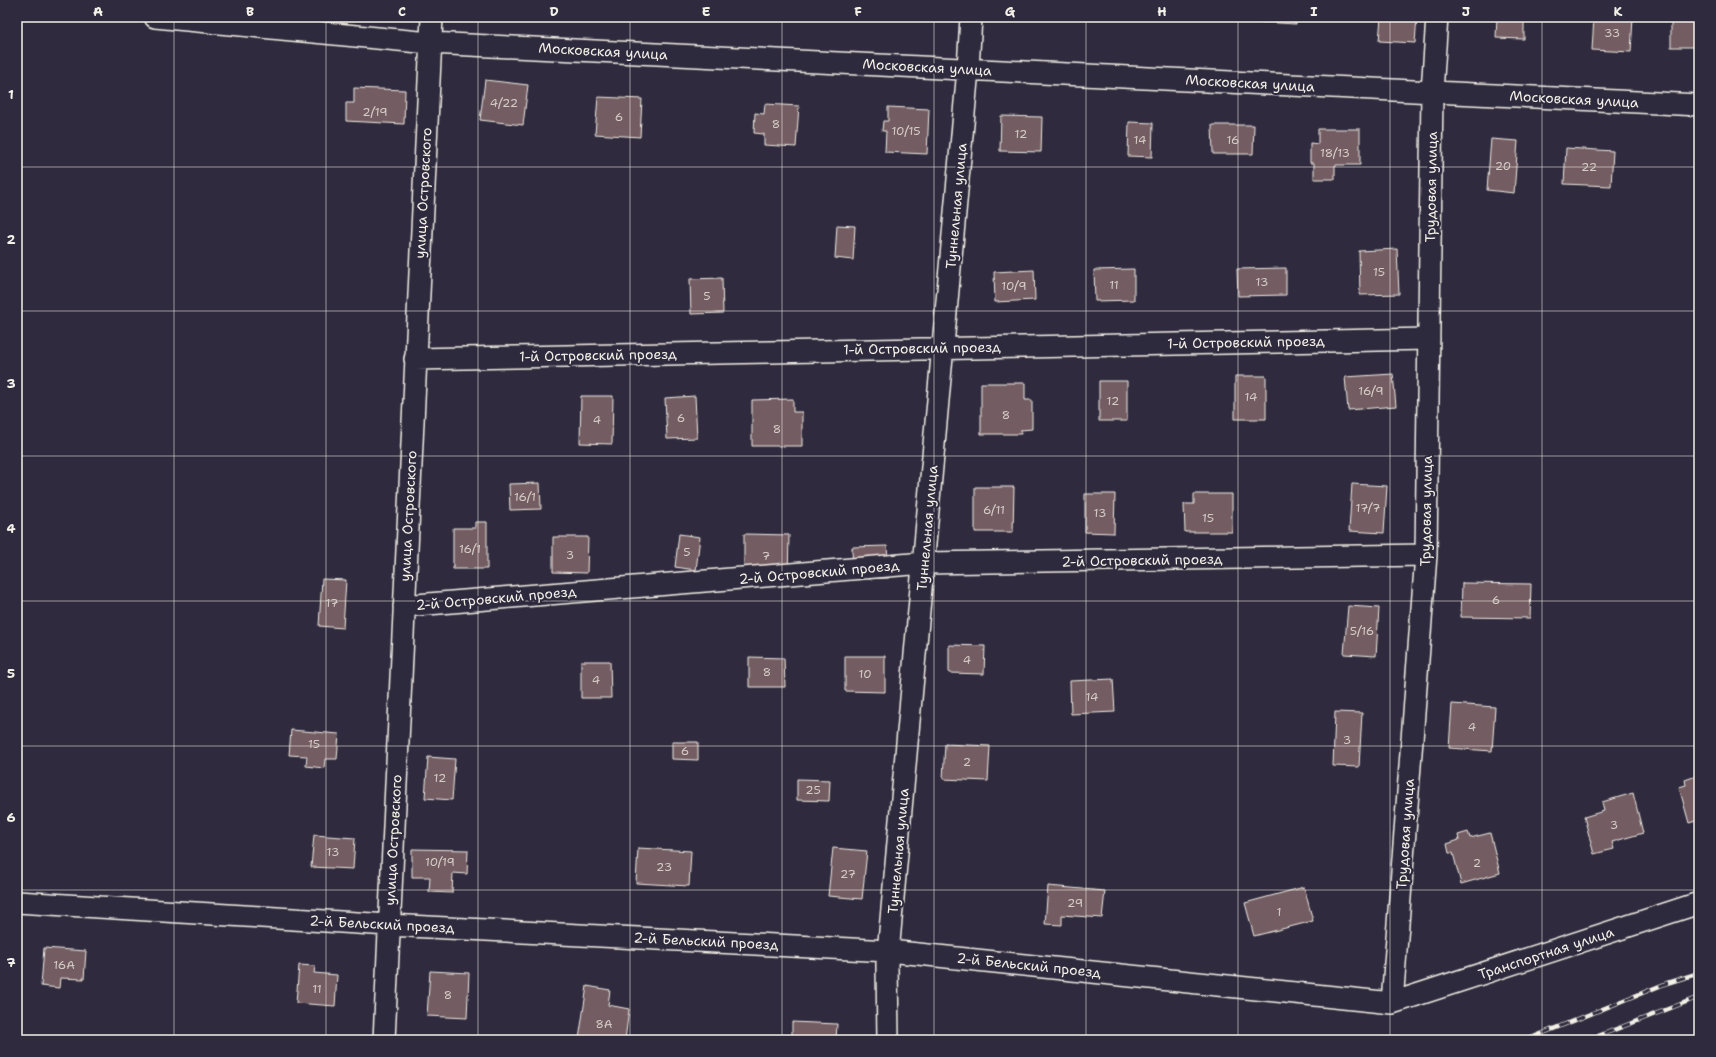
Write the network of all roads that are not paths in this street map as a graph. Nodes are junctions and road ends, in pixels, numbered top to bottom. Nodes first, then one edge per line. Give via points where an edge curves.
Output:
1 (155, 17) edge
2 (432, 17) edge
3 (971, 17) edge
4 (1437, 17) edge
5 (430, 42) junction
6 (968, 69) junction
7 (1432, 92) junction
8 (1699, 105) edge
9 (1429, 339) junction
10 (943, 347) junction
11 (415, 359) junction
12 (1426, 555) junction
13 (924, 563) junction
14 (404, 606) junction
15 (17, 902) edge
16 (1699, 903) edge
17 (389, 925) junction
18 (888, 951) junction
19 (1392, 1003) junction
20 (384, 1040) edge
21 (888, 1040) edge

1 - 5 street, Московская улица
2 - 5 street, улица Островского
3 - 6 street, Туннельная улица
4 - 7 street, Трудовая улица
5 - 6 street, Московская улица
5 - 11 street, улица Островского
6 - 7 street, Московская улица
6 - 10 street, Туннельная улица
7 - 8 street, Московская улица
7 - 9 street, Трудовая улица
9 - 10 street, 1-й Островский проезд
9 - 12 street, Трудовая улица
10 - 11 street, 1-й Островский проезд
10 - 13 street, Туннельная улица
11 - 14 street, улица Островского
12 - 13 street, 2-й Островский проезд
12 - 19 street, Трудовая улица
13 - 14 street, 2-й Островский проезд
13 - 18 street, Туннельная улица
14 - 17 street, улица Островского
15 - 17 street, 2-й Бельский проезд
16 - 19 street, Транспортная улица
17 - 18 street, 2-й Бельский проезд
17 - 20 street, улица Островского
18 - 19 street, 2-й Бельский проезд
18 - 21 street, Туннельная улица

